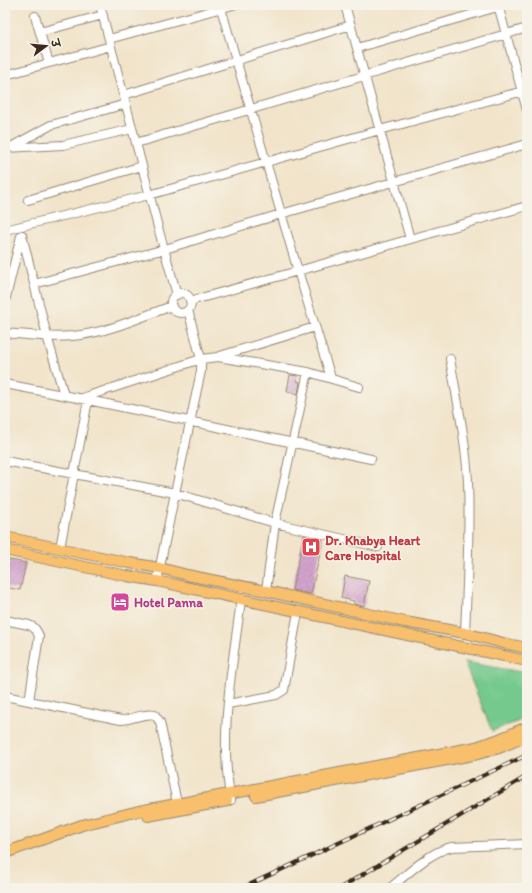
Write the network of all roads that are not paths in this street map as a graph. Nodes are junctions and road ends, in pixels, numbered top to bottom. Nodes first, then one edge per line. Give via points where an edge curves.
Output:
1 (100, 5) edge
2 (233, 5) edge
3 (345, 5) edge
4 (500, 6) edge
5 (220, 7) edge
6 (103, 15) junction
7 (35, 16) dead end
8 (351, 25) junction
9 (527, 28) edge
10 (40, 32) junction
11 (506, 35) junction
12 (110, 43) junction
13 (357, 48) junction
14 (236, 60) junction
15 (50, 64) junction
16 (5, 72) edge
17 (365, 77) junction
18 (524, 91) edge
19 (124, 95) junction
20 (126, 104) junction
21 (250, 110) junction
22 (527, 110) edge
23 (132, 129) junction
24 (380, 130) junction
25 (136, 143) junction
26 (527, 144) edge
27 (8, 148) edge
28 (266, 162) junction
29 (142, 166) junction
30 (395, 183) junction
31 (149, 195) junction
32 (28, 200) dead end
33 (527, 206) edge
34 (281, 214) junction
35 (24, 226) junction
36 (5, 230) edge
37 (22, 235) junction
38 (410, 239) junction
39 (165, 249) junction
40 (9, 268) edge
41 (298, 271) junction
42 (34, 284) junction
43 (177, 294) junction
44 (5, 301) edge
45 (190, 301) junction
46 (172, 306) junction
47 (188, 310) junction
48 (315, 327) junction
49 (5, 333) edge
50 (47, 336) junction
51 (218, 357) junction
52 (201, 359) junction
53 (450, 359) dead end
54 (308, 372) junction
55 (331, 378) junction
56 (5, 384) edge
57 (359, 387) dead end
58 (64, 395) junction
59 (84, 399) junction
60 (190, 421) junction
61 (293, 442) junction
62 (371, 458) dead end
63 (5, 461) edge
64 (75, 474) junction
65 (175, 493) junction
66 (275, 523) junction
67 (5, 537) edge
68 (378, 547) dead end
69 (60, 548) junction
70 (5, 550) edge
71 (160, 568) junction
72 (158, 581) junction
73 (266, 591) junction
74 (241, 600) junction
75 (298, 612) junction
76 (5, 620) edge
77 (465, 633) junction
78 (527, 648) edge
79 (527, 661) edge
80 (5, 696) edge
81 (29, 701) junction
82 (228, 704) junction
83 (527, 727) edge
84 (527, 736) edge
85 (231, 797) junction
86 (177, 803) junction
87 (527, 844) edge
88 (5, 853) edge
89 (5, 860) edge
90 (390, 888) edge

1 - 6 street
2 - 5 street
3 - 8 street
4 - 11 street
4 - 13 street
5 - 12 street
5 - 14 street
6 - 10 street
6 - 12 street
7 - 10 street
8 - 13 street
8 - 14 street
9 - 11 street
10 - 15 street
11 - 17 street
11 - 18 street
12 - 15 street
12 - 19 street
13 - 17 street
14 - 19 street
14 - 21 street
15 - 16 street via 13,73
17 - 21 street
17 - 24 street
18 - 22 street
18 - 24 street
19 - 20 street
20 - 23 street
20 - 27 street via 51,125
21 - 25 street
21 - 28 street
23 - 25 street
23 - 27 street via 63,145
24 - 28 street
24 - 30 street
25 - 29 street
26 - 30 street
28 - 31 street
28 - 34 street
29 - 31 street
29 - 32 street
30 - 34 street
30 - 38 street
31 - 35 street
31 - 39 street
33 - 38 street
34 - 39 street
34 - 41 street
35 - 36 street
35 - 37 street
37 - 40 street
37 - 42 street
38 - 41 street
39 - 42 street
39 - 43 street
40 - 44 street
41 - 45 street
41 - 48 street
42 - 50 street
43 - 45 street via 183,294
43 - 46 street via 172,299
45 - 47 street
46 - 47 street via 178,313
46 - 50 street via 83,335
47 - 52 street
48 - 51 street
48 - 55 street
49 - 50 street
50 - 58 street
51 - 52 street
51 - 54 street
52 - 59 street
52 - 60 street via 201,371
53 - 77 street via 464,439 468,481 469,539
54 - 55 street
54 - 61 street
55 - 57 street
56 - 58 street
58 - 59 street
59 - 60 street
59 - 64 street
60 - 61 street
60 - 65 street
61 - 62 street
61 - 66 street
63 - 64 street
64 - 65 street
64 - 69 street
65 - 66 street
65 - 71 street
66 - 68 street
66 - 73 street
67 - 69 main road
69 - 71 main road
70 - 72 main road
71 - 72 street
71 - 73 main road
72 - 74 main road
73 - 77 main road
74 - 75 main road
74 - 82 street
75 - 79 main road
75 - 82 street via 284,690 276,695
76 - 81 street via 33,626 38,632
77 - 78 main road
80 - 81 street
81 - 86 street via 121,720 155,715 160,722
82 - 85 street via 225,742
83 - 85 main road via 476,747
84 - 85 main road via 478,754
85 - 86 main road
85 - 89 main road via 83,832
86 - 88 main road via 82,825
87 - 90 street via 443,849 430,856

